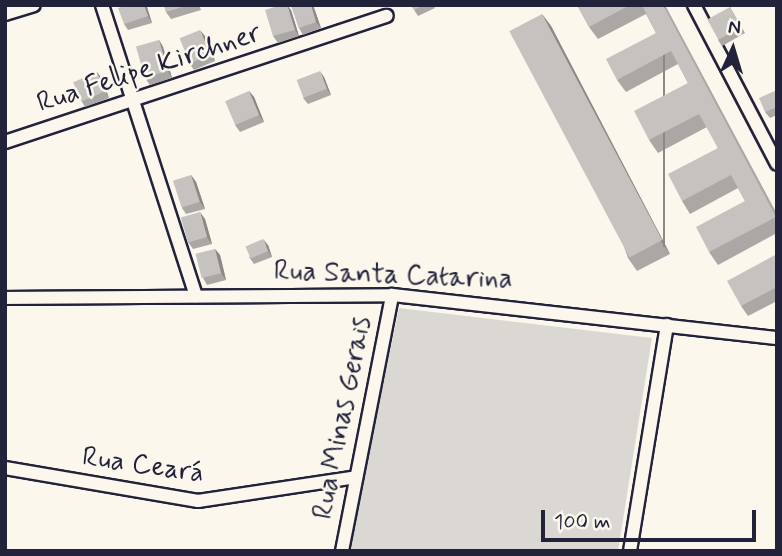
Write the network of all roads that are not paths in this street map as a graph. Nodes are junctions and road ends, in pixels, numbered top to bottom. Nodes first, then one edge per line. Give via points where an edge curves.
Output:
1 (102, 5) edge
2 (694, 5) edge
3 (32, 6) edge
4 (5, 14) edge
5 (387, 16) dead end
6 (132, 100) junction
7 (5, 142) edge
8 (777, 164) edge
9 (392, 295) junction
10 (196, 296) junction
11 (5, 298) edge
12 (667, 325) junction
13 (777, 338) edge
14 (5, 468) edge
15 (356, 477) junction
16 (342, 551) edge
17 (630, 551) edge

1 - 6 street
2 - 8 street
3 - 4 street
5 - 6 street, Rua Felipe Kirchner
6 - 7 street, Rua Felipe Kirchner
6 - 10 street
9 - 10 street, Rua Santa Catarina
9 - 12 street, Rua Santa Catarina
9 - 15 street, Rua Minas Gerais
10 - 11 street, Rua Santa Catarina
12 - 13 street, Rua Santa Catarina
12 - 17 street
14 - 15 street, Rua Ceará via 198,501
15 - 16 street, Rua Minas Gerais

